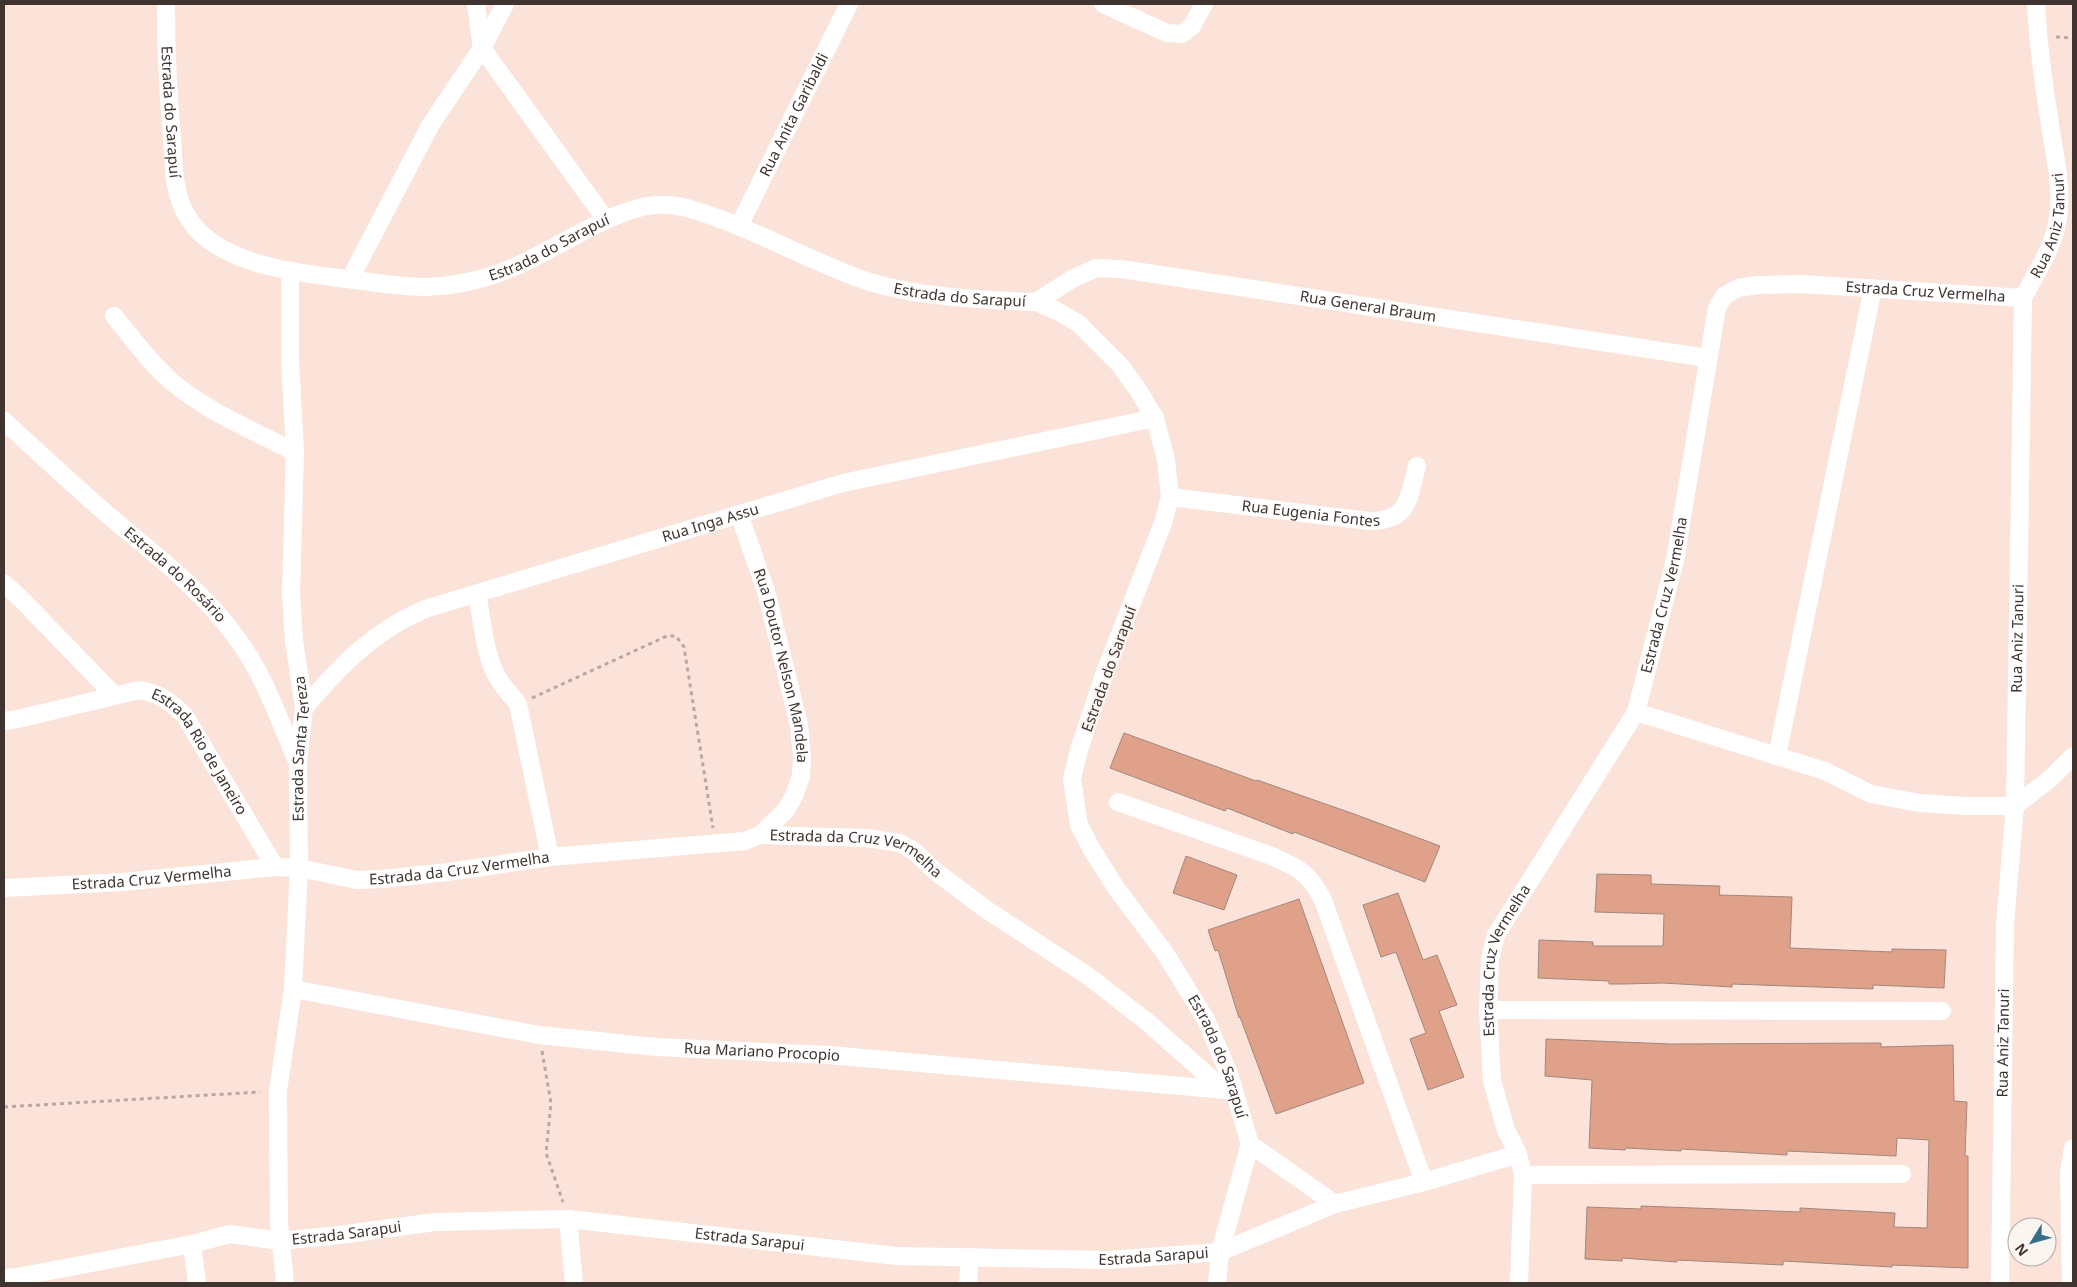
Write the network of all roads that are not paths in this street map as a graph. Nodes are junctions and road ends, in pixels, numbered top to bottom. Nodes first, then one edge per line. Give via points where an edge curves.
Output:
1 (166, 4) edge
2 (476, 4) edge
3 (505, 4) edge
4 (849, 4) edge
5 (1103, 4) edge
6 (1204, 4) edge
7 (2036, 4) edge
8 (482, 48) junction
9 (606, 220) junction
10 (739, 226) junction
11 (290, 272) junction
12 (350, 280) junction
13 (1873, 288) junction
14 (2023, 298) junction
15 (1036, 302) junction
16 (114, 316) dead end
17 (1707, 358) junction
18 (1155, 418) junction
19 (4, 421) edge
20 (295, 452) junction
21 (1417, 466) dead end
22 (1170, 497) junction
23 (739, 514) junction
24 (4, 583) edge
25 (478, 593) junction
26 (114, 695) junction
27 (304, 708) junction
28 (1636, 712) junction
29 (4, 721) edge
30 (1776, 756) junction
31 (2073, 756) edge
32 (298, 764) junction
33 (1118, 802) dead end
34 (2015, 806) junction
35 (760, 835) junction
36 (550, 857) junction
37 (274, 868) junction
38 (299, 868) junction
39 (4, 888) edge
40 (292, 989) junction
41 (1488, 1010) junction
42 (1942, 1011) dead end
43 (1229, 1090) junction
44 (1250, 1144) junction
45 (2073, 1148) edge
46 (1518, 1154) junction
47 (1902, 1174) dead end
48 (1523, 1175) junction
49 (1424, 1182) junction
50 (1335, 1204) junction
51 (568, 1219) junction
52 (280, 1233) junction
53 (192, 1244) junction
54 (1220, 1252) junction
55 (970, 1257) junction
56 (12, 1279) edge
57 (197, 1283) edge
58 (285, 1283) edge
59 (574, 1283) edge
60 (968, 1283) edge
61 (1217, 1283) edge
62 (1519, 1283) edge
63 (2000, 1283) edge
64 (2070, 1283) edge

1 - 11 street, Estrada do Sarapuí via 167,78 176,188 188,218 200,232 240,257
2 - 8 street
3 - 8 street
4 - 10 street, Rua Anita Garibaldi
5 - 6 street via 1167,33 1182,34
7 - 14 street, Rua Aniz Tanuri via 2059,196 2056,228 2046,256
8 - 9 street
8 - 12 street via 431,124
9 - 10 street, Estrada do Sarapuí via 630,210 655,205 685,206
9 - 12 street, Estrada do Sarapuí via 506,270 466,281 426,287
10 - 15 street, Estrada do Sarapuí via 863,280 897,290
11 - 12 street, Estrada do Sarapuí
11 - 20 street, Estrada Santa Tereza
13 - 14 street, Estrada Cruz Vermelha
13 - 17 street, Estrada Cruz Vermelha via 1802,284 1758,284 1738,288 1724,296 1717,308
13 - 30 street
14 - 34 street, Rua Aniz Tanuri
15 - 17 street, Rua General Braum via 1072,278 1096,268 1121,269
15 - 18 street, Estrada do Sarapuí via 1078,324 1092,337 1120,365
16 - 20 street via 173,383 225,417
17 - 28 street, Estrada Cruz Vermelha via 1675,560
18 - 22 street, Estrada do Sarapuí via 1166,460
18 - 23 street, Rua Inga Assu via 843,483
19 - 32 street, Estrada do Rosário via 206,600 258,670
20 - 27 street, Estrada Santa Tereza via 291,594
21 - 22 street, Rua Eugenia Fontes via 1406,506 1399,515 1382,521
22 - 43 street, Estrada do Sarapuí via 1079,750 1072,779 1074,800 1080,825 1091,848 1116,888 1165,953 1206,1020
23 - 25 street, Rua Inga Assu
23 - 35 street, Rua Doutor Nelson Mandela via 766,591 799,725 802,757 801,776 794,796 786,810
24 - 26 street
25 - 27 street, Rua Inga Assu via 403,618 338,669
25 - 36 street via 495,672 518,704
26 - 29 street, Estrada Rio de Janeiro
26 - 37 street, Estrada Rio de Janeiro via 139,690 154,692 185,716
27 - 32 street, Estrada Santa Tereza
28 - 30 street
28 - 41 street, Estrada Cruz Vermelha via 1496,935 1490,959
30 - 34 street via 1825,771 1872,794 1920,803
31 - 34 street
32 - 38 street, Estrada Santa Tereza
33 - 49 street via 1270,856 1294,866 1315,884
34 - 63 street, Rua Aniz Tanuri via 2005,925
35 - 36 street, Estrada da Cruz Vermelha via 745,841
35 - 43 street, Estrada da Cruz Vermelha via 867,838 900,844 914,851 935,872 987,910 1088,976
36 - 38 street, Estrada da Cruz Vermelha via 382,879 357,880
37 - 38 street, Estrada Cruz Vermelha
37 - 39 street, Estrada Cruz Vermelha via 122,882
38 - 40 street, Estrada Santa Tereza
40 - 43 street, Rua Mariano Procopio via 540,1035 656,1047 839,1056
40 - 52 street, Estrada Santa Tereza via 278,1091
41 - 42 street
41 - 46 street, Estrada Cruz Vermelha via 1492,1082 1506,1130
43 - 44 street, Estrada do Sarapuí
44 - 50 street
44 - 54 street
45 - 64 street via 2069,1173
46 - 48 street, Estrada Cruz Vermelha
46 - 49 street
47 - 48 street
48 - 62 street, Estrada Cruz Vermelha
49 - 50 street
50 - 54 street
51 - 52 street, Estrada Sarapui via 435,1222 339,1235
51 - 55 street, Estrada Sarapui via 897,1256
51 - 59 street
52 - 53 street, Estrada Sarapui via 230,1234
52 - 58 street, Estrada Santa Tereza
53 - 56 street
53 - 57 street
54 - 55 street, Estrada Sarapui via 1107,1260
54 - 61 street
55 - 60 street

